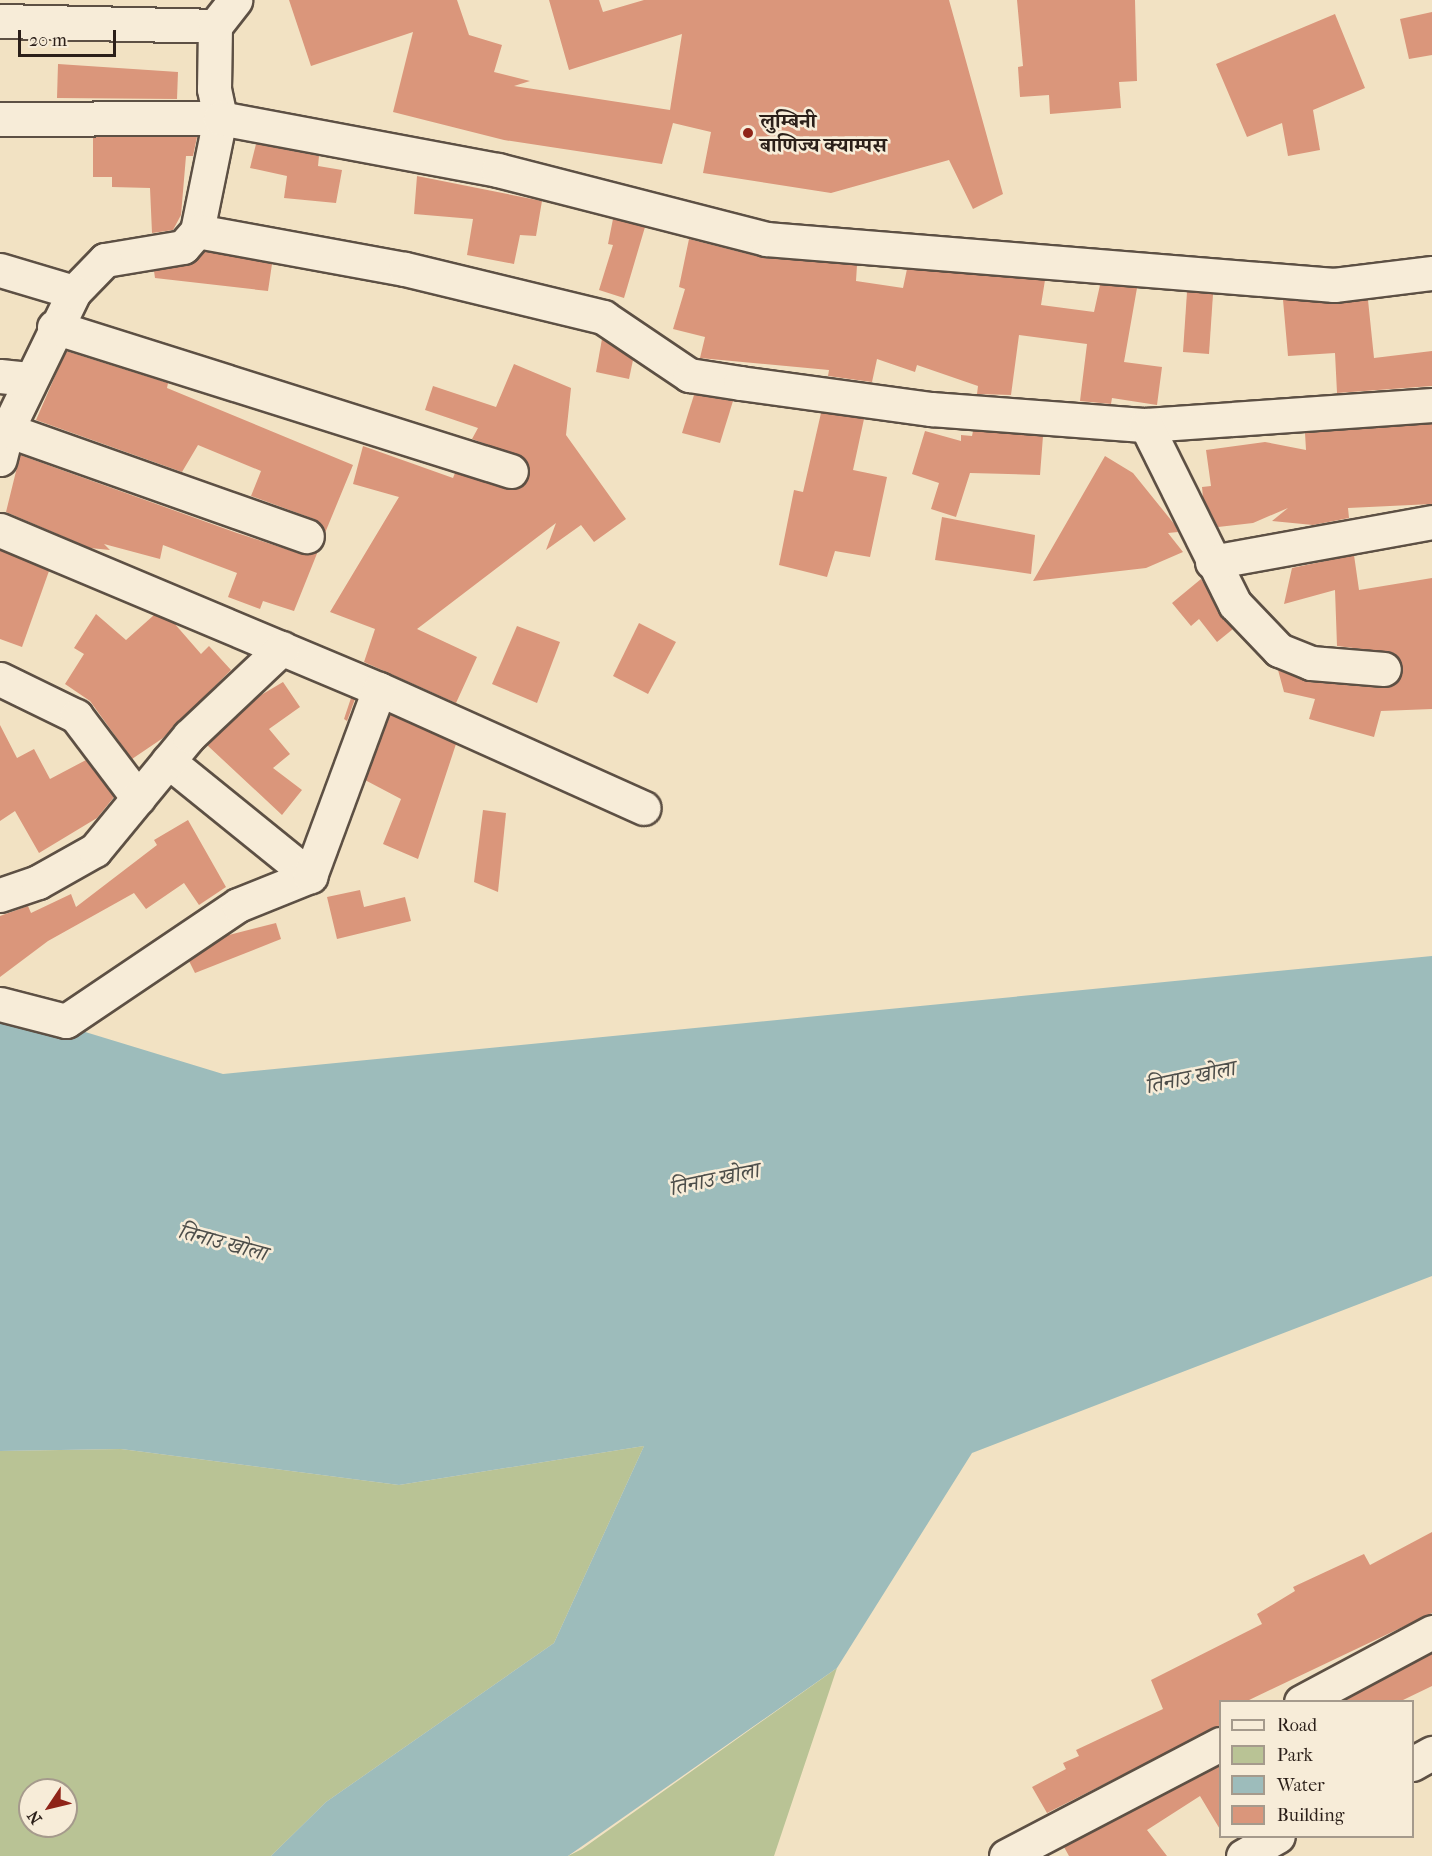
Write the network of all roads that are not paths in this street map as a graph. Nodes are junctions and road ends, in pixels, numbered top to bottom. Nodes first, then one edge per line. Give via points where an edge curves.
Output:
1 (235, 0) edge
2 (0, 21) edge
3 (215, 26) junction
4 (220, 118) junction
5 (0, 119) edge
6 (197, 231) junction
7 (0, 270) edge
8 (1432, 273) edge
9 (74, 291) junction
10 (54, 327) junction
11 (16, 378) edge
12 (1432, 405) edge
13 (1146, 424) junction
14 (4, 444) edge
15 (511, 471) dead end
16 (1432, 522) edge
17 (0, 530) edge
18 (307, 536) dead end
19 (1212, 562) junction
20 (282, 648) junction
21 (1384, 669) dead end
22 (0, 679) edge
23 (380, 689) junction
24 (168, 761) junction
25 (138, 798) junction
26 (644, 808) dead end
27 (310, 876) junction
28 (0, 896) edge
29 (0, 1004) edge
30 (1432, 1632) edge
31 (1303, 1700) edge
32 (1219, 1745) edge
33 (1432, 1753) edge
34 (1414, 1763) edge
35 (1274, 1838) edge
36 (1006, 1856) edge
37 (1243, 1856) edge

1 - 3 street
2 - 3 street
3 - 4 street via 214,89
4 - 5 street
4 - 6 street
4 - 8 street via 498,170 766,239 1334,285
6 - 9 street via 183,248 105,260
6 - 13 street via 405,269 603,317 690,375 931,410
7 - 9 street
9 - 10 street
10 - 11 street
10 - 15 street
11 - 14 street
12 - 13 street
13 - 19 street
14 - 18 street
16 - 19 street
17 - 20 street
19 - 21 street via 1235,604 1279,650 1311,663
20 - 23 street
20 - 24 street
22 - 25 street via 76,716
23 - 26 street
23 - 27 street
24 - 25 street
24 - 27 street
25 - 28 street via 95,850
27 - 29 street via 238,905 66,1021
30 - 31 street
32 - 36 street
33 - 34 street
35 - 37 street

